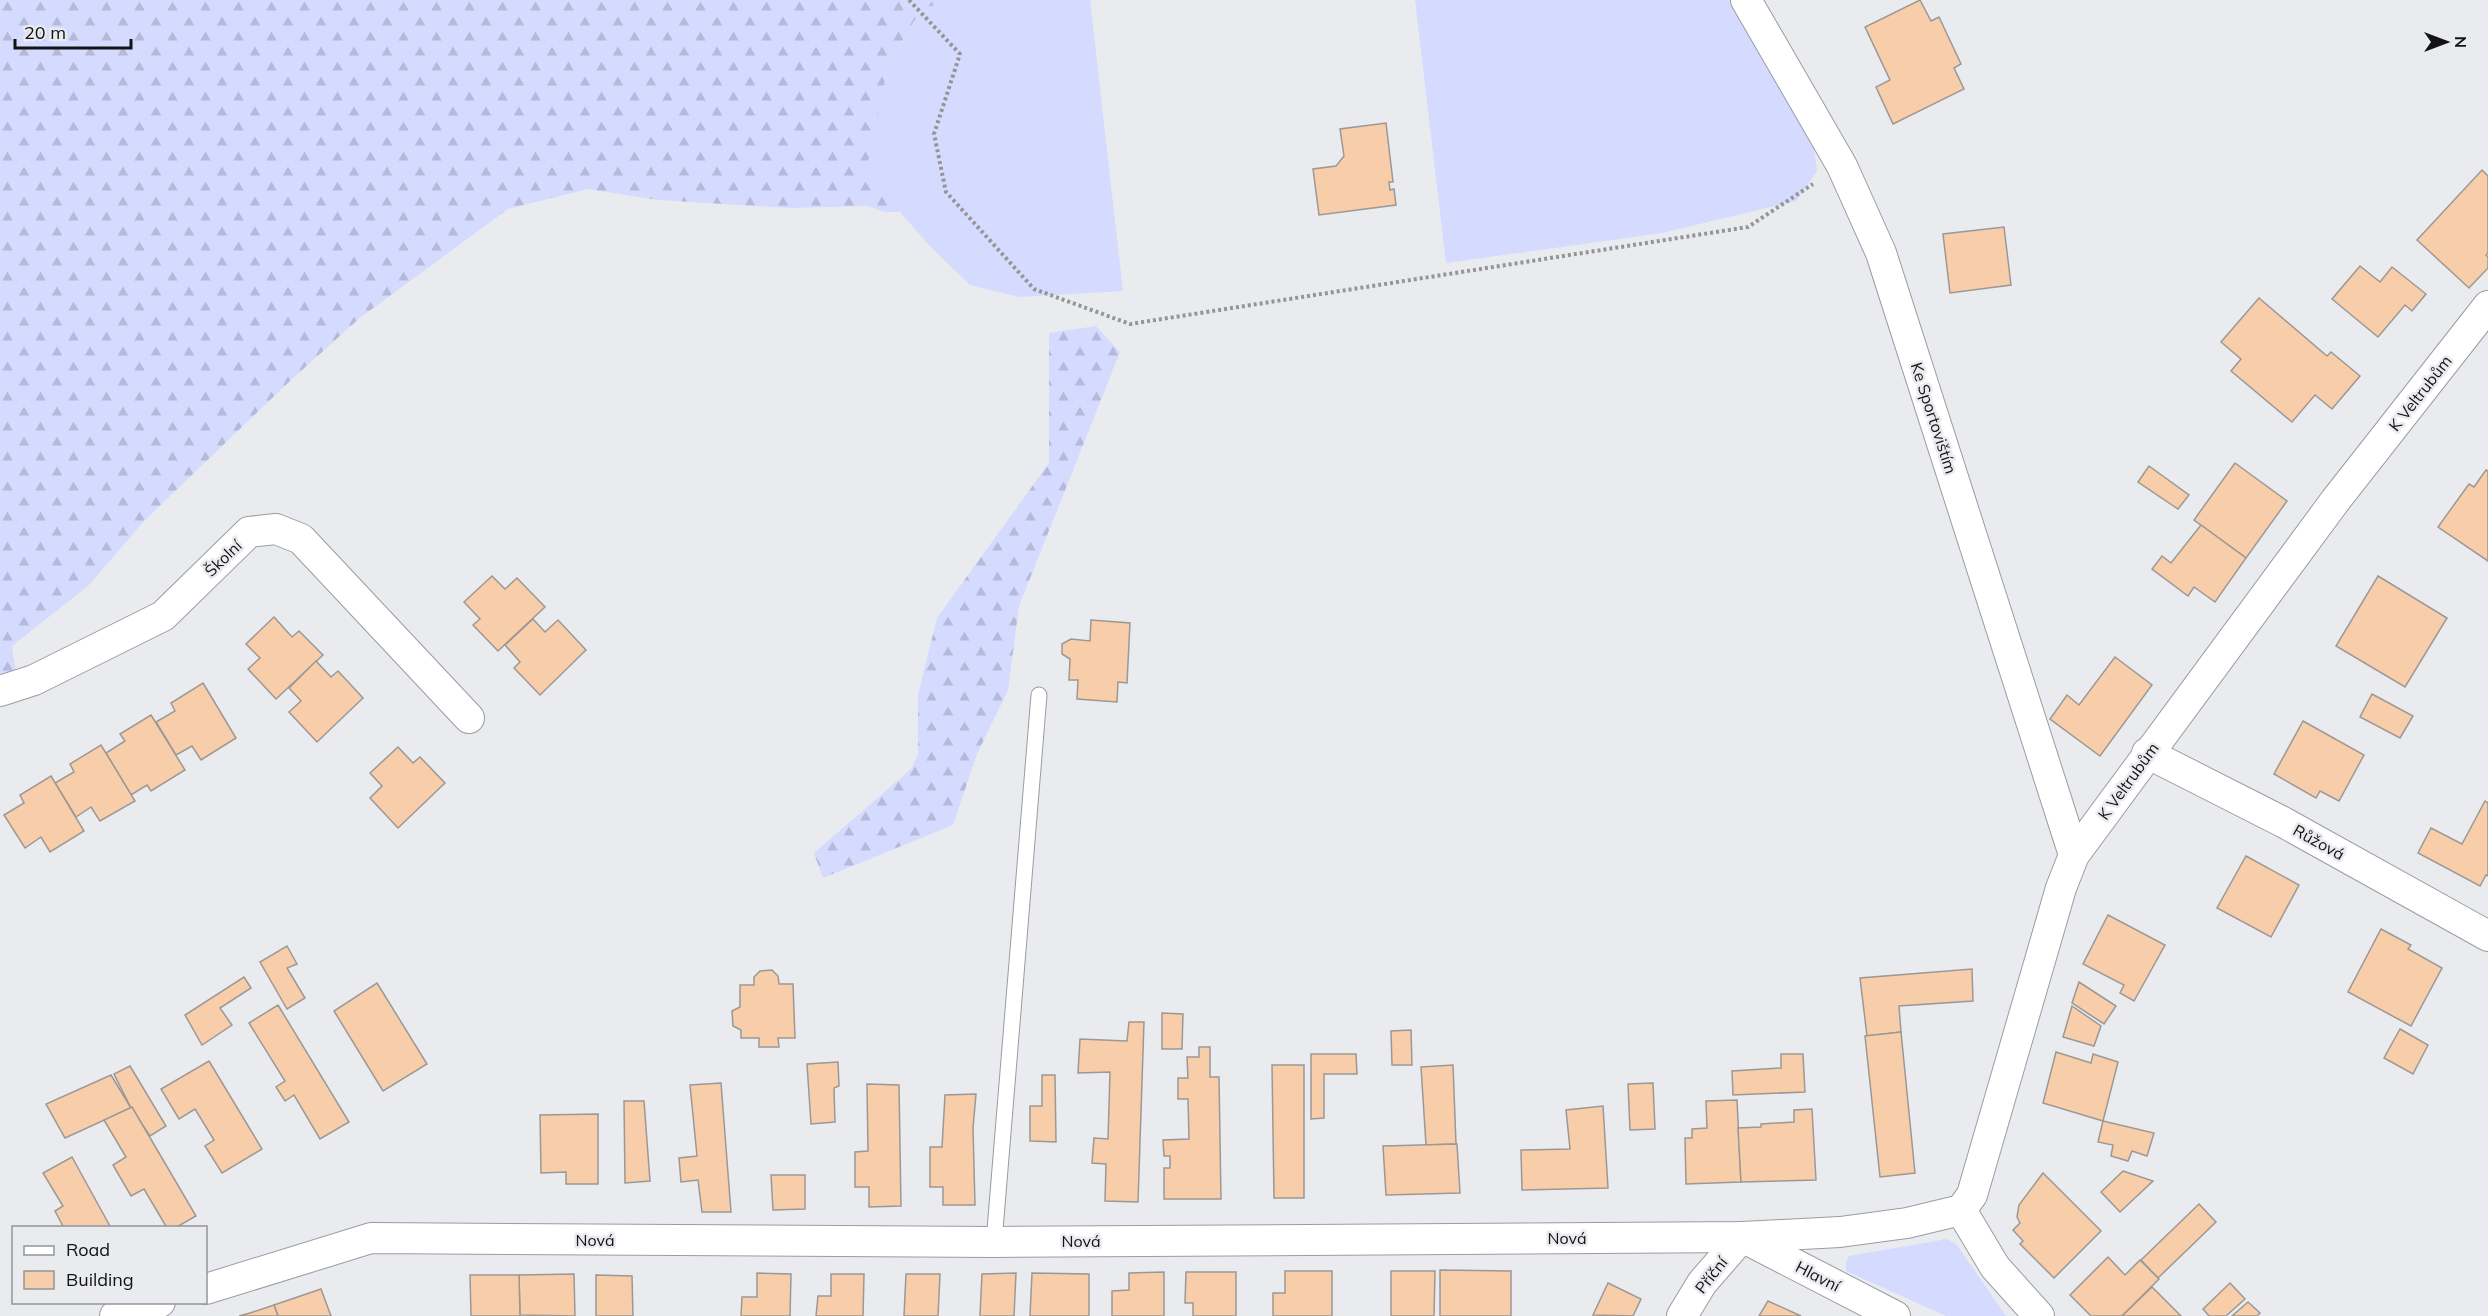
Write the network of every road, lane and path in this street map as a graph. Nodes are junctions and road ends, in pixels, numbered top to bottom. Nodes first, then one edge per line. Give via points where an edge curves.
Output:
1 (909, 0) edge
2 (1746, 0) edge
3 (1842, 166) junction
4 (2488, 306) edge
5 (0, 691) edge
6 (1039, 694) dead end
7 (469, 718) dead end
8 (2147, 753) junction
9 (2074, 855) junction
10 (2488, 936) edge
11 (1961, 1210) junction
12 (1742, 1237) junction
13 (994, 1242) junction
14 (207, 1288) edge
15 (154, 1304) edge
16 (115, 1316) edge
17 (1682, 1316) edge
18 (1894, 1316) edge
19 (2039, 1316) edge

1 - 3 path via 960,54 934,134 946,192 1034,289 1130,324 1748,227
2 - 3 street, Ke Sportovištím
3 - 9 street, Ke Sportovištím via 1881,253
4 - 8 street, K Veltrubům via 2335,501
5 - 7 street, Školní via 34,680 163,616 249,532 276,529 301,539
6 - 13 lane
8 - 9 street, K Veltrubům
8 - 10 street, Růžová via 2283,822
9 - 11 street, K Veltrubům via 1972,1195
11 - 12 street, Nová via 1907,1223 1840,1232
11 - 19 street via 1995,1267
12 - 13 street, Nová
12 - 17 street, Příční via 1702,1283
12 - 18 street, Hlavní
13 - 14 street, Nová via 371,1238
15 - 16 street

